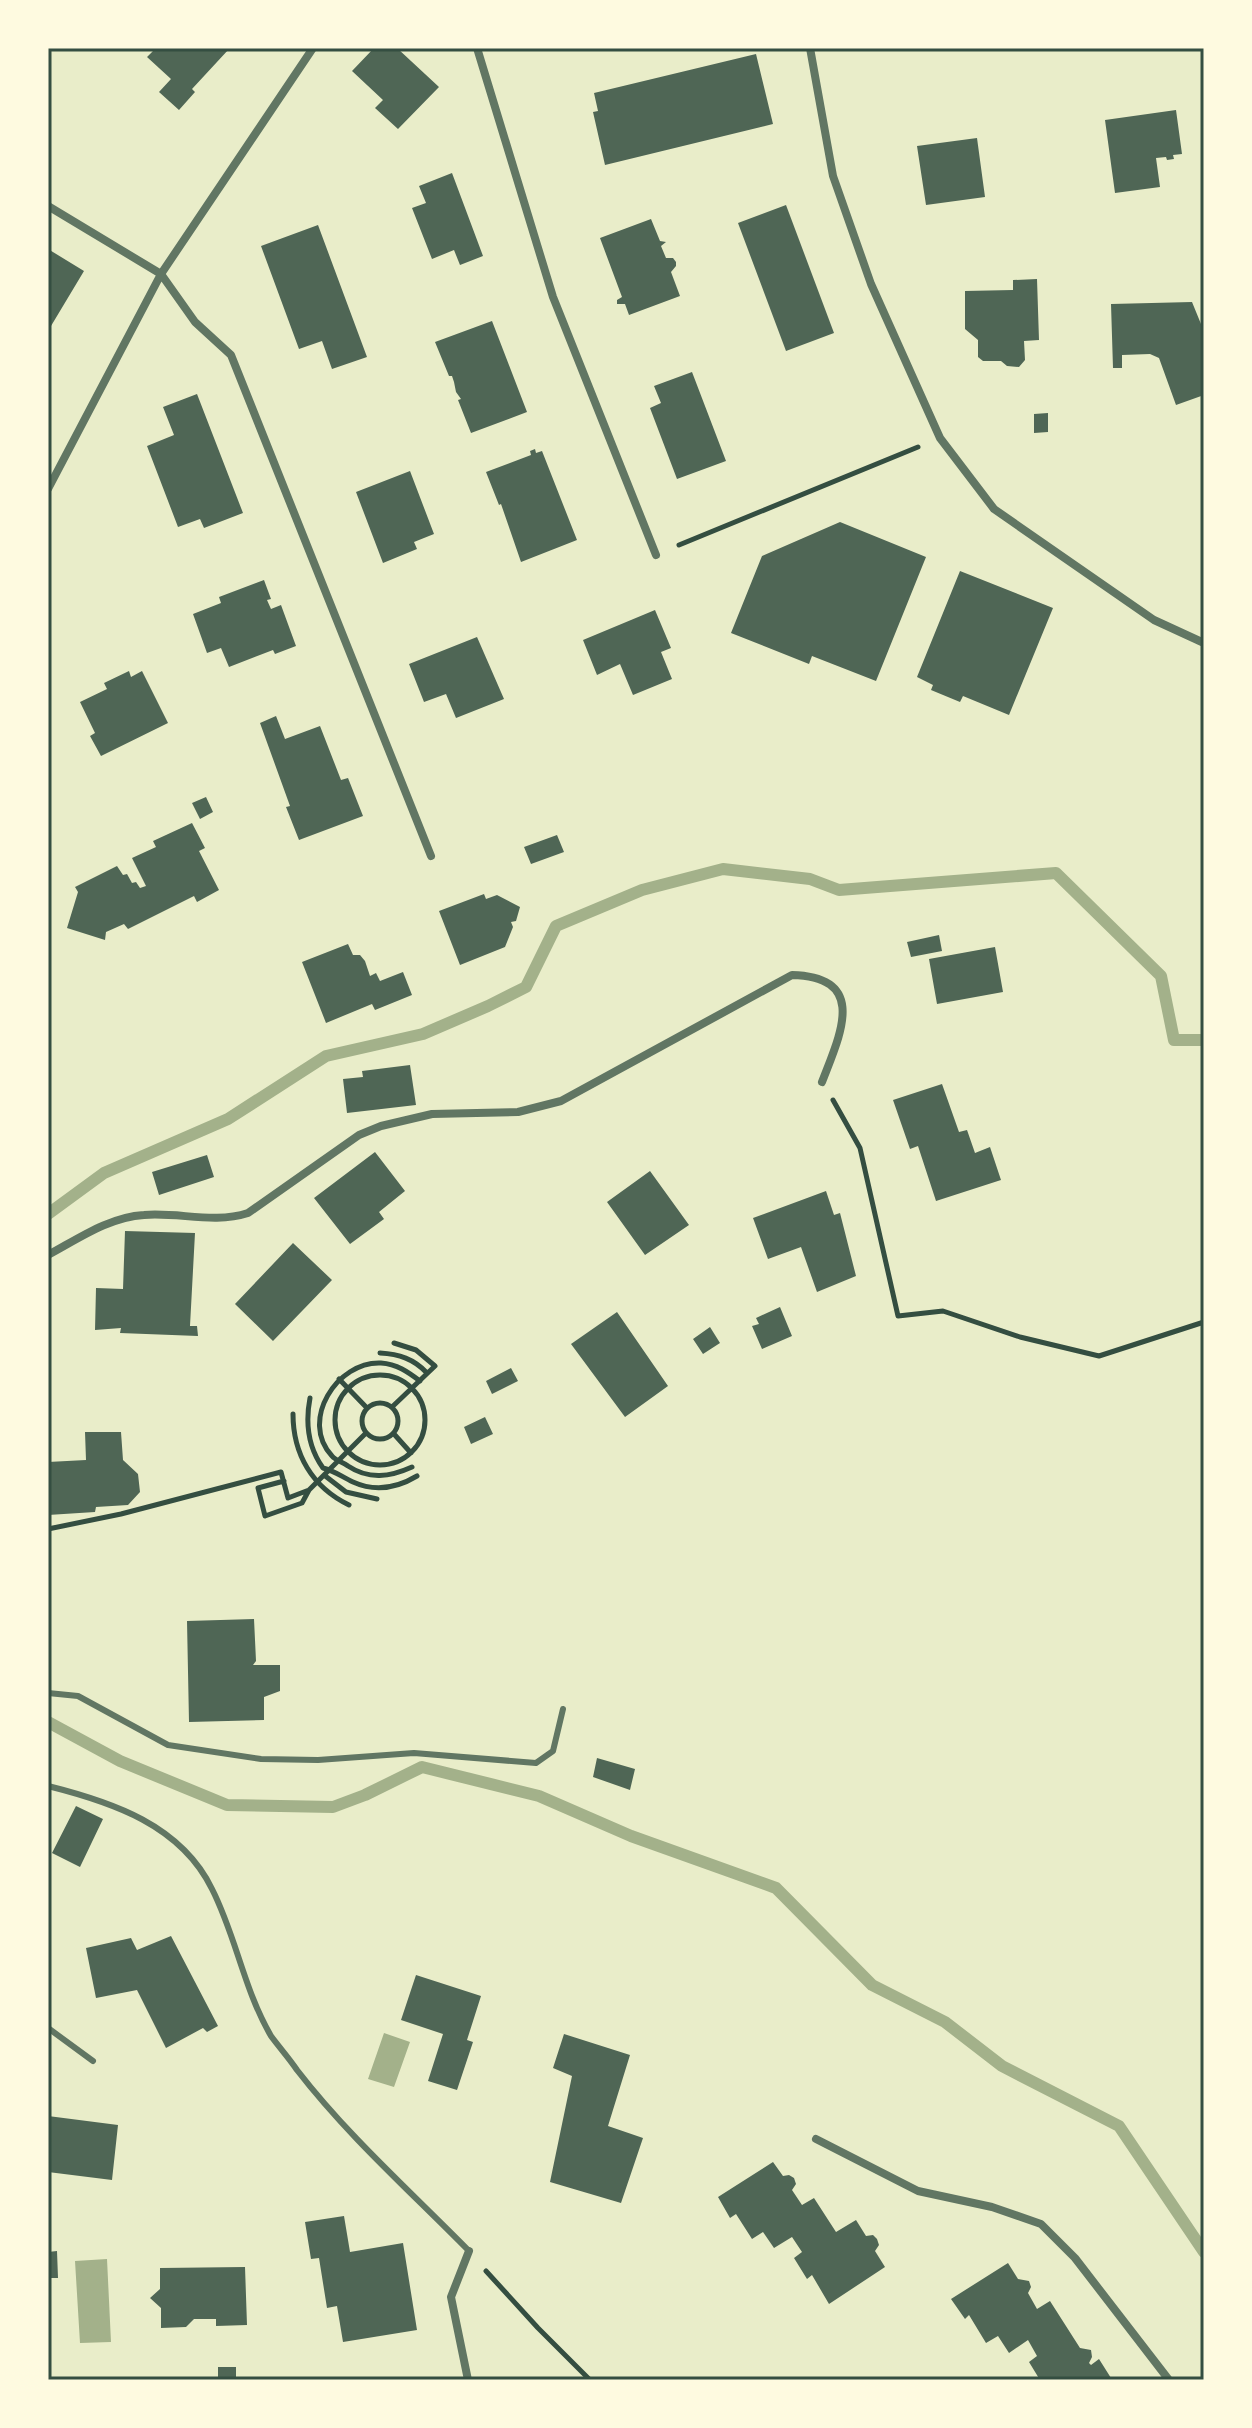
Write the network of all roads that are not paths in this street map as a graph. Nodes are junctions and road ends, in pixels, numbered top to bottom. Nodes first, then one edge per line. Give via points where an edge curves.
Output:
1 (313, 48) edge
2 (477, 48) edge
3 (810, 48) edge
4 (48, 206) edge
5 (161, 274) junction
6 (48, 489) edge
7 (656, 555) road end
8 (1204, 643) edge
9 (431, 856) dead end
10 (822, 1082) road end
11 (48, 1255) edge
12 (48, 1693) edge
13 (563, 1709) dead end
14 (48, 1786) edge
15 (48, 2028) edge
16 (93, 2061) dead end
17 (816, 2139) dead end
18 (469, 2251) joint
19 (468, 2380) edge
20 (1169, 2380) edge

1 - 5 street
2 - 7 street via 553,297
3 - 8 street via 833,176 871,284 940,438 994,509 1154,620
4 - 5 street
5 - 6 street
5 - 9 street via 195,322 231,355
10 - 11 street via 844,1006 835,987 816,976 792,975 561,1101 518,1112 432,1114 381,1126 359,1135 248,1213 231,1219 143,1214 116,1219
12 - 13 lane via 78,1696 168,1745 261,1759 414,1753 536,1763 553,1751
14 - 18 lane via 117,1806 187,1851 212,1888 272,2036 356,2140
15 - 16 lane
17 - 20 street via 918,2191 1041,2224 1075,2258
18 - 19 street via 451,2297

